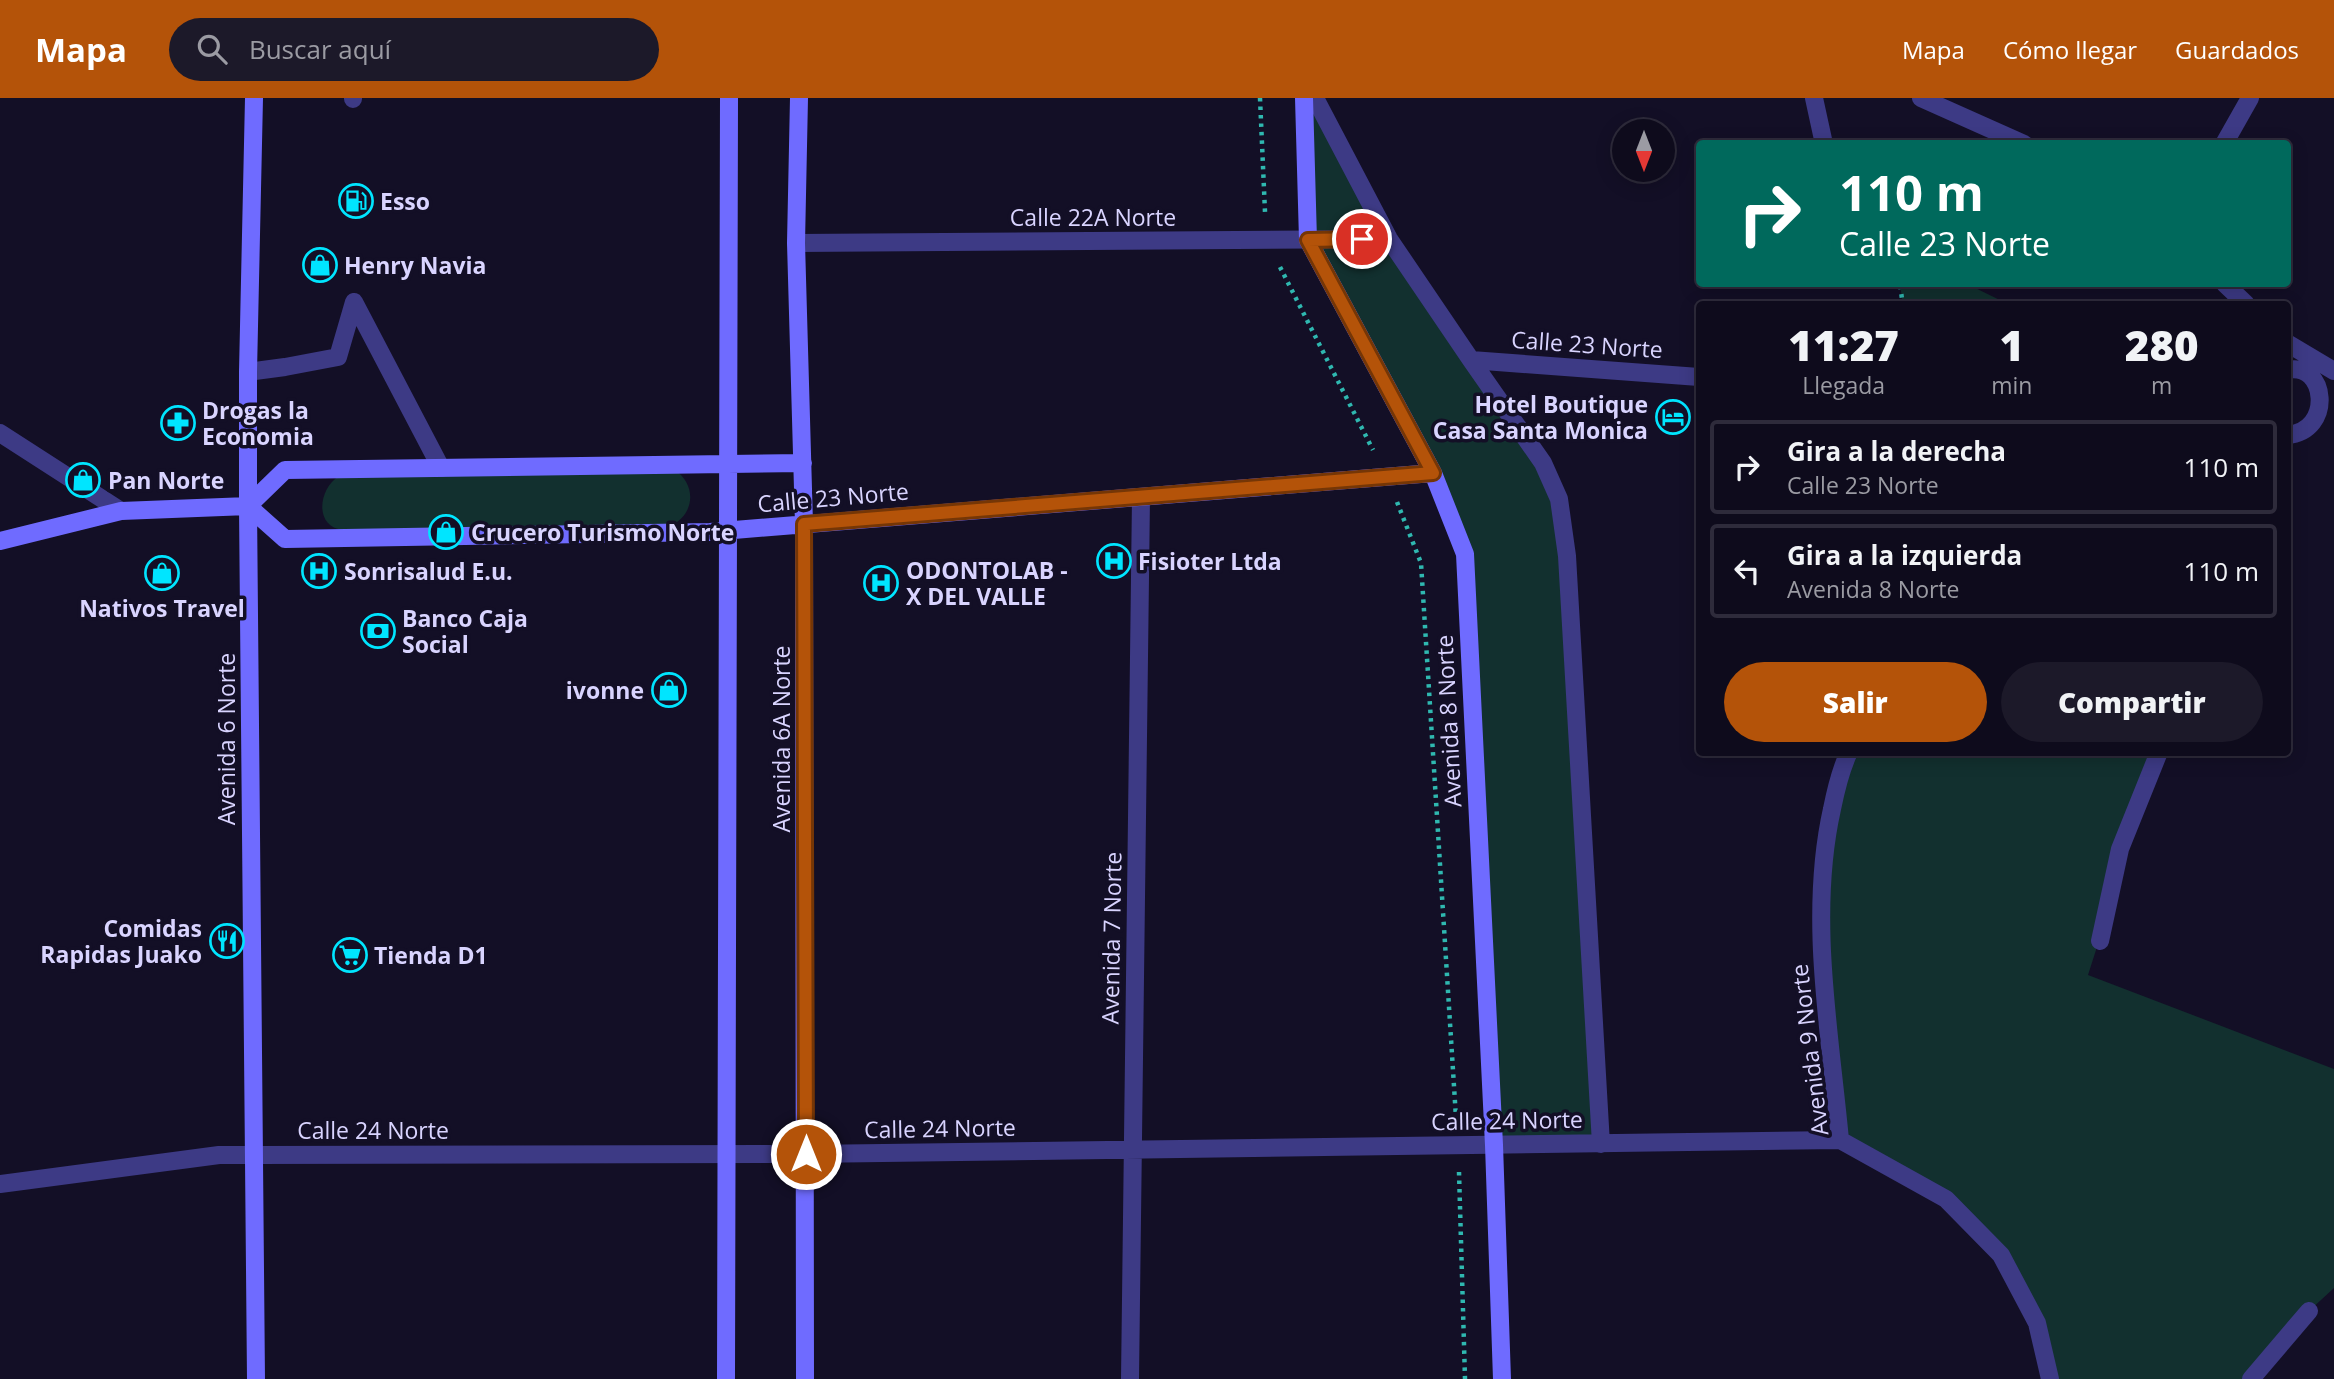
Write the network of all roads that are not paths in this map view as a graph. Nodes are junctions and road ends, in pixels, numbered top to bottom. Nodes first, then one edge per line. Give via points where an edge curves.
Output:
1 (254, 98) edge
2 (729, 98) edge
3 (799, 98) edge
4 (1304, 98) edge
5 (1315, 98) edge
6 (1814, 98) edge
7 (1921, 98) edge
8 (2250, 98) edge
9 (1823, 140) edge
10 (2015, 140) edge
11 (2226, 140) edge
12 (1390, 239) junction
13 (1308, 240) junction
14 (796, 243) junction
15 (2228, 287) edge
16 (2243, 301) edge
17 (2291, 346) edge
18 (1471, 360) junction
19 (2291, 369) edge
20 (248, 372) junction
21 (2327, 375) edge
22 (1696, 377) edge
23 (0, 433) edge
24 (2291, 435) edge
25 (803, 463) junction
26 (729, 465) junction
27 (441, 468) junction
28 (1433, 473) junction
29 (1141, 497) junction
30 (248, 506) junction
31 (121, 511) junction
32 (804, 524) junction
33 (729, 530) junction
34 (0, 541) edge
35 (1847, 756) edge
36 (2157, 756) edge
37 (2100, 940) dead end
38 (1840, 1140) junction
39 (1601, 1143) junction
40 (1494, 1145) junction
41 (1133, 1150) junction
42 (254, 1154) junction
43 (727, 1154) junction
44 (806, 1154) junction
45 (0, 1184) edge
46 (2309, 1311) dead end
47 (256, 1379) edge
48 (726, 1379) edge
49 (805, 1379) edge
50 (1130, 1379) edge
51 (1502, 1379) edge
52 (2050, 1379) edge
53 (2251, 1379) edge

1 - 20 street, Avenida 6 Norte
2 - 26 street
3 - 14 street, Avenida 6A Norte
4 - 13 street, Avenida 8 Norte
5 - 12 street
6 - 9 street
7 - 10 street
8 - 11 street
12 - 13 street, Calle 22A Norte
12 - 18 street
13 - 14 street, Calle 22A Norte
13 - 28 street, Avenida 8 Norte
14 - 25 street, Avenida 6A Norte
15 - 16 street
17 - 21 street
18 - 22 street, Calle 23 Norte
18 - 39 street via 1543,463 1559,499 1567,556
19 - 21 street
20 - 27 street via 338,356 354,302
20 - 30 street, Avenida 6 Norte
21 - 24 street via 2324,414 2315,427
23 - 31 street
25 - 26 street, Calle 23 Norte
25 - 32 street, Avenida 6A Norte
26 - 27 street, Calle 23 Norte
26 - 33 street
27 - 30 street, Calle 23 Norte via 285,470
28 - 29 street, Calle 23 Norte
28 - 40 street, Avenida 8 Norte via 1465,554
29 - 32 street, Calle 23 Norte
29 - 41 street, Avenida 7 Norte
30 - 31 street
30 - 33 street, Calle 23 Norte via 285,539
30 - 42 street, Avenida 6 Norte
31 - 34 street
32 - 33 street, Calle 23 Norte
32 - 44 street, Avenida 6A Norte
33 - 43 street
35 - 38 street, Avenida 9 Norte via 1821,873 1822,960
36 - 37 street via 2120,849
38 - 39 street, Calle 24 Norte
38 - 52 street, Avenida 9 Norte via 1946,1199 2001,1255 2037,1323
39 - 40 street, Calle 24 Norte
40 - 41 street, Calle 24 Norte
40 - 51 street, Avenida 8 Norte
41 - 44 street, Calle 24 Norte
41 - 50 street, Avenida 7 Norte
42 - 43 street, Calle 24 Norte
42 - 45 street, Calle 24 Norte
42 - 47 street, Avenida 6 Norte
43 - 44 street, Calle 24 Norte
43 - 48 street
44 - 49 street, Avenida 6A Norte
46 - 53 street

